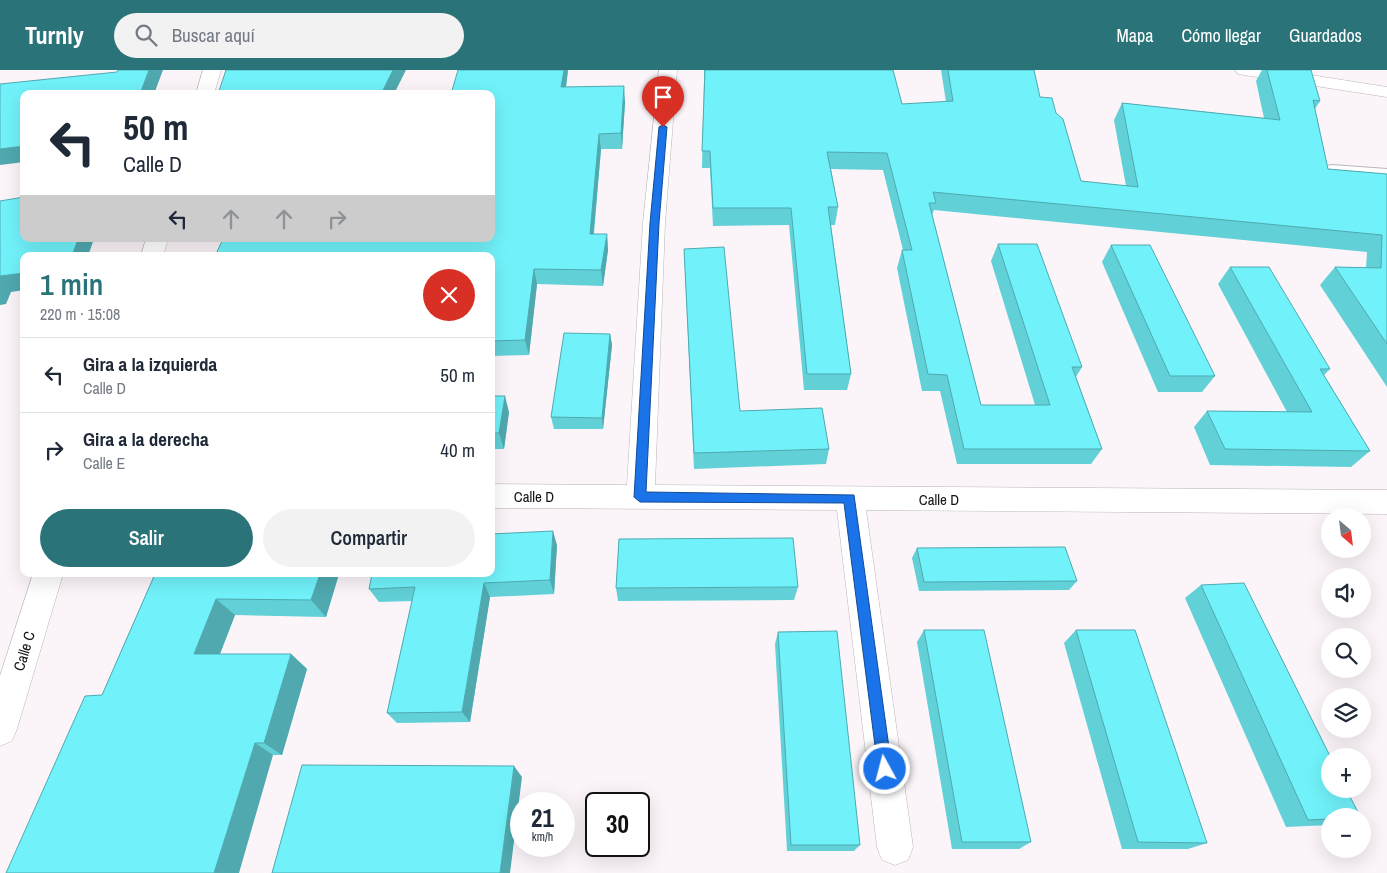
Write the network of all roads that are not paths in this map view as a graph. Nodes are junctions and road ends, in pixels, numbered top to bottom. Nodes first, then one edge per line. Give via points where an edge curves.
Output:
1 (212, 70) edge
2 (668, 70) edge
3 (1244, 70) edge
4 (1320, 70) edge
5 (1387, 80) edge
6 (206, 90) edge
7 (1387, 92) edge
8 (1332, 169) edge
9 (1387, 173) edge
10 (495, 496) edge
11 (640, 497) junction
12 (850, 498) junction
13 (1387, 502) edge
14 (47, 577) edge
15 (0, 729) edge
16 (895, 846) dead end

1 - 6 street
2 - 11 street via 654,223
3 - 7 street
4 - 5 street
8 - 9 lane
10 - 11 street, Calle D
11 - 12 street, Calle D
12 - 13 street, Calle D
12 - 16 street
14 - 15 street, Calle C

